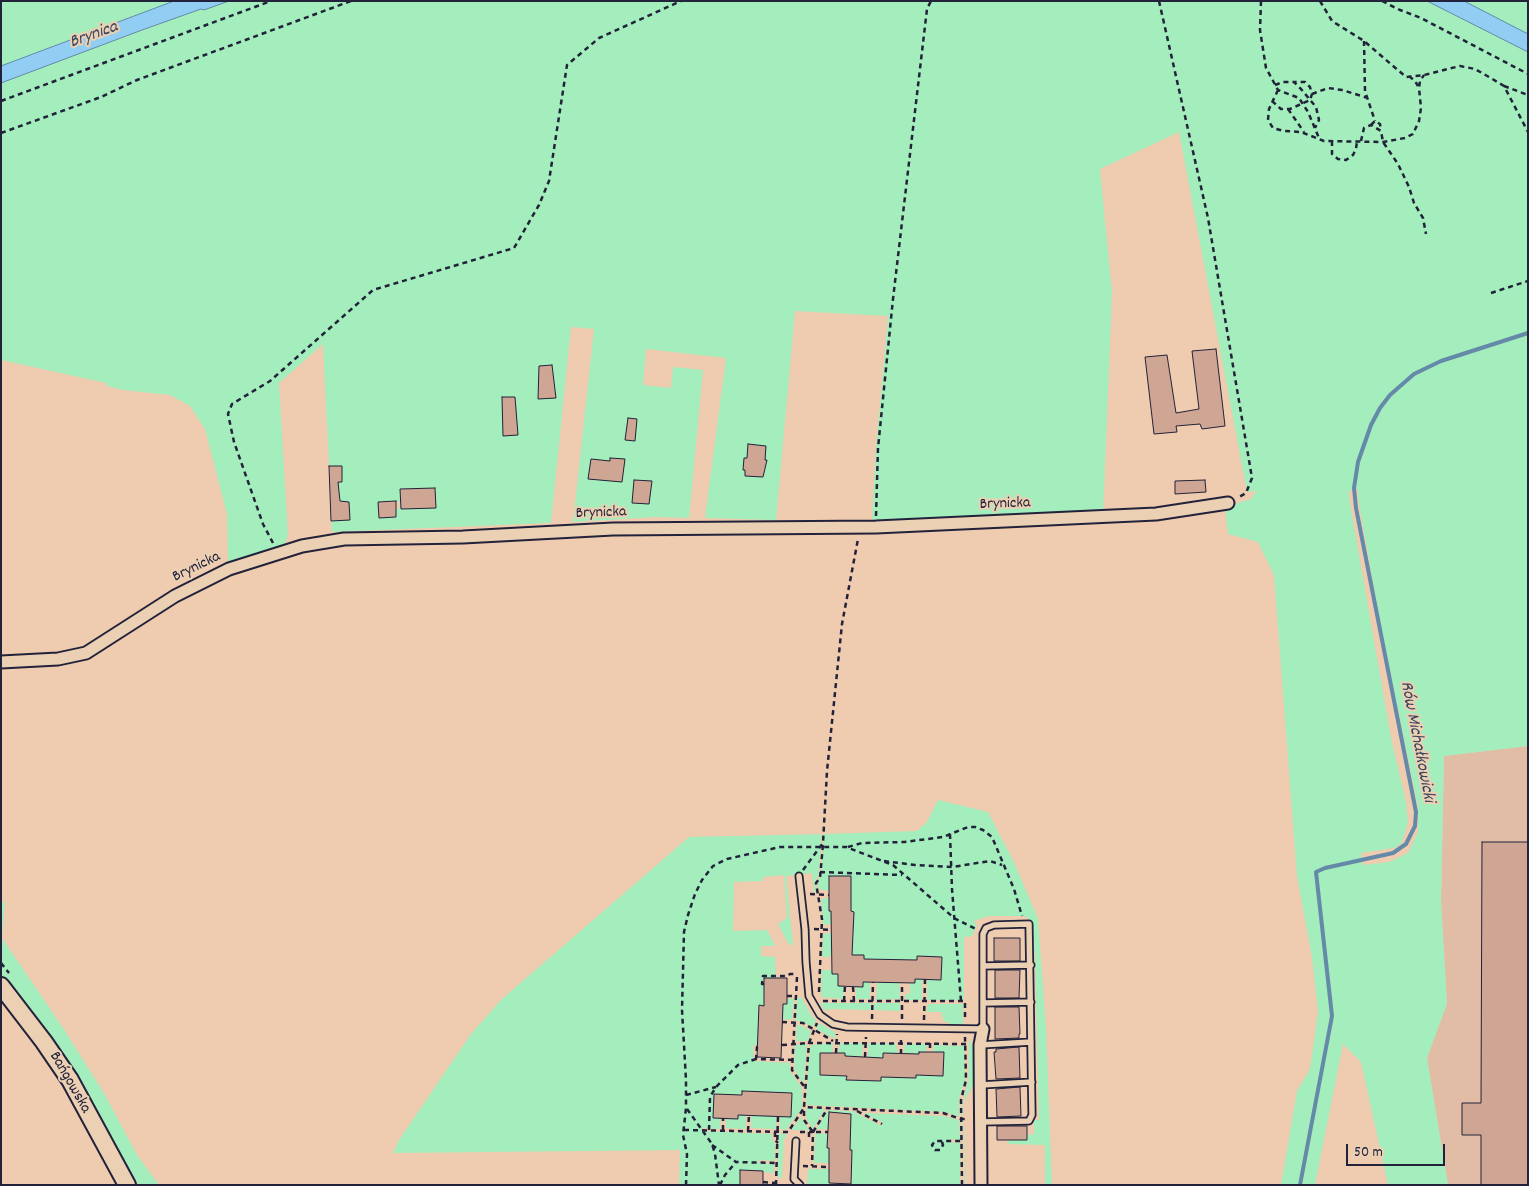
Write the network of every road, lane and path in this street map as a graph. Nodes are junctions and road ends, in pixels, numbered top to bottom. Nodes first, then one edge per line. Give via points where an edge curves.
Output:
1 (271, 1) edge
2 (351, 1) edge
3 (681, 1) edge
4 (931, 1) edge
5 (1158, 1) edge
6 (1260, 1) edge
7 (1320, 1) edge
8 (1382, 1) edge
9 (1364, 41) junction
10 (1528, 74) edge
11 (1424, 75) junction
12 (1409, 76) junction
13 (1294, 82) junction
14 (1275, 85) junction
15 (1504, 86) junction
16 (1419, 88) junction
17 (1278, 90) junction
18 (1312, 94) junction
19 (1528, 95) edge
20 (1368, 98) junction
21 (1310, 100) junction
22 (1, 101) edge
23 (1272, 101) junction
24 (1303, 105) junction
25 (1288, 109) junction
26 (1375, 121) junction
27 (1371, 125) junction
28 (1315, 128) junction
29 (1381, 131) junction
30 (1528, 132) edge
31 (1, 133) edge
32 (1305, 133) junction
33 (1319, 138) junction
34 (1332, 140) junction
35 (1356, 141) junction
36 (1361, 141) junction
37 (1383, 142) junction
38 (1426, 234) dead end
39 (1528, 282) edge
40 (1490, 293) dead end
41 (1228, 503) joint
42 (876, 527) junction
43 (860, 528) junction
44 (279, 553) junction
45 (1, 662) edge
46 (950, 834) junction
47 (822, 845) junction
48 (846, 848) junction
49 (878, 860) junction
50 (1003, 866) junction
51 (952, 867) junction
52 (820, 872) junction
53 (904, 875) junction
54 (799, 876) joint
55 (819, 894) junction
56 (829, 895) dead end
57 (954, 918) junction
58 (1025, 923) junction
59 (822, 929) junction
60 (831, 930) dead end
61 (984, 931) junction
62 (1031, 965) junction
63 (983, 966) junction
64 (798, 968) dead end
65 (797, 974) junction
66 (924, 980) dead end
67 (873, 982) dead end
68 (902, 983) dead end
69 (764, 984) dead end
70 (1, 986) edge
71 (845, 986) dead end
72 (853, 987) dead end
73 (787, 996) dead end
74 (798, 996) junction
75 (819, 1001) junction
76 (844, 1001) junction
77 (854, 1001) junction
78 (872, 1001) junction
79 (902, 1001) junction
80 (924, 1001) junction
81 (961, 1001) junction
82 (1031, 1002) junction
83 (983, 1003) junction
84 (814, 1007) junction
85 (902, 1008) dead end
86 (872, 1009) dead end
87 (924, 1009) dead end
88 (782, 1022) dead end
89 (795, 1022) junction
90 (814, 1029) junction
91 (983, 1029) junction
92 (965, 1030) junction
93 (836, 1041) junction
94 (866, 1041) junction
95 (901, 1041) junction
96 (930, 1042) junction
97 (1031, 1042) junction
98 (809, 1043) junction
99 (793, 1044) junction
100 (782, 1045) dead end
101 (980, 1045) junction
102 (758, 1047) dead end
103 (930, 1052) dead end
104 (836, 1053) dead end
105 (901, 1054) dead end
106 (865, 1057) dead end
107 (756, 1059) junction
108 (792, 1060) junction
109 (1032, 1082) junction
110 (981, 1084) junction
111 (805, 1086) junction
112 (716, 1087) junction
113 (686, 1095) junction
114 (686, 1108) junction
115 (804, 1108) junction
116 (828, 1108) junction
117 (854, 1110) junction
118 (749, 1115) dead end
119 (778, 1116) dead end
120 (723, 1118) dead end
121 (961, 1119) junction
122 (980, 1122) junction
123 (882, 1124) dead end
124 (684, 1130) junction
125 (700, 1130) junction
126 (710, 1130) junction
127 (723, 1130) junction
128 (748, 1131) junction
129 (776, 1132) junction
130 (788, 1132) junction
131 (809, 1132) junction
132 (813, 1132) junction
133 (828, 1132) dead end
134 (809, 1139) dead end
135 (796, 1141) dead end
136 (961, 1141) junction
137 (942, 1142) junction
138 (712, 1144) junction
139 (736, 1162) junction
140 (777, 1162) junction
141 (795, 1166) junction
142 (812, 1166) junction
143 (829, 1167) dead end
144 (763, 1182) dead end
145 (777, 1182) edge
146 (127, 1185) edge
147 (686, 1185) edge
148 (720, 1185) edge
149 (800, 1185) edge
150 (962, 1185) edge
151 (981, 1185) edge

1 - 22 path
2 - 31 path
3 - 44 path via 599,38 567,65 549,181 514,248 373,290 270,381 232,404 228,414 234,442 263,524
4 - 42 path via 926,9 892,308 878,448
5 - 41 path via 1208,218 1252,478 1246,493
6 - 14 path via 1260,30 1266,68
7 - 9 path via 1332,21
8 - 10 path
9 - 12 path via 1406,77
9 - 20 path via 1365,91
11 - 12 path
11 - 15 path via 1460,66 1475,69
11 - 16 path
12 - 16 path
13 - 14 path
13 - 18 path via 1304,82
13 - 21 path
14 - 17 path
15 - 19 path
15 - 30 path
16 - 37 path via 1421,108 1413,134
17 - 23 path
17 - 24 path via 1299,98
18 - 20 path via 1328,88
18 - 21 path
20 - 26 path
21 - 24 path
21 - 28 path via 1316,107 1319,120
23 - 25 path via 1281,109
23 - 32 path via 1268,120 1273,128
24 - 25 path
24 - 28 path
25 - 32 path
26 - 27 path
26 - 29 path via 1380,124
27 - 29 path
27 - 36 path via 1364,128
28 - 33 path
29 - 37 path
32 - 33 path
33 - 34 path
34 - 35 path
34 - 35 path via 1332,154 1346,160 1353,155
35 - 36 path
36 - 37 path
37 - 38 path via 1409,187 1423,218
39 - 40 path
41 - 42 street, Brynicka via 1156,514
42 - 43 street, Brynicka
43 - 44 street, Brynicka via 613,529 344,539
43 - 47 path via 842,624
44 - 45 street, Brynicka via 229,569 183,592 86,653 58,659
46 - 48 path via 904,842 862,843
46 - 50 path via 968,827 982,830 992,837
46 - 51 path
47 - 48 path
47 - 52 path
47 - 54 path
47 - 113 path via 780,847 727,859 713,866 702,880 684,932 682,1010
48 - 49 path
49 - 51 path
49 - 53 path
50 - 51 path via 990,860
50 - 58 path
51 - 57 path
52 - 53 path
52 - 55 path via 816,883
53 - 57 path
54 - 84 lane via 807,988
55 - 56 path
55 - 59 path
57 - 61 path
57 - 81 path
58 - 61 lane via 994,925
58 - 62 lane via 1029,924
59 - 60 path
59 - 75 path
61 - 63 lane
62 - 63 lane
62 - 82 lane
63 - 83 lane
64 - 65 path
65 - 69 path via 763,976
65 - 74 path
66 - 80 path
67 - 78 path
68 - 79 path
70 - 146 street, Bańgowska via 70,1080
71 - 76 path
72 - 77 path
73 - 74 path
74 - 89 path
75 - 76 path
75 - 84 path
76 - 77 path
77 - 78 path
78 - 79 path
78 - 86 path
79 - 80 path
79 - 85 path
80 - 81 path
80 - 87 path
81 - 92 path via 965,1001
82 - 83 lane
82 - 97 lane
83 - 91 lane
84 - 92 lane via 833,1024 847,1027
88 - 89 path
89 - 90 path
89 - 99 path
90 - 93 path
90 - 98 path
91 - 92 lane
91 - 101 street
93 - 94 path
93 - 98 path
93 - 104 path
94 - 95 path
94 - 106 path
95 - 96 path
95 - 105 path
96 - 103 path
96 - 121 path via 966,1042
97 - 101 lane
97 - 109 lane
98 - 99 path
98 - 111 path
99 - 100 path
99 - 108 path
101 - 110 street
102 - 107 path
107 - 108 path
107 - 112 path via 738,1065
108 - 111 path via 792,1070
109 - 110 lane
109 - 122 lane via 1032,1115 1029,1121
110 - 122 street
111 - 115 path
112 - 113 path
112 - 126 path via 710,1097
113 - 114 path
114 - 124 path
114 - 125 path
115 - 116 path
115 - 130 path
115 - 132 path via 804,1120
116 - 117 path
116 - 132 path
117 - 121 path via 943,1113
117 - 123 path
118 - 128 path
119 - 129 path
120 - 127 path
121 - 136 path
122 - 151 street
124 - 125 path
124 - 147 path
125 - 126 path
125 - 138 path
126 - 127 path
127 - 128 path
128 - 129 path
129 - 130 path
129 - 140 path
130 - 131 path
131 - 132 path
131 - 134 path
132 - 133 path
132 - 142 path
135 - 141 lane
136 - 137 path
136 - 150 path
137 - 137 path via 935,1141 932,1145 935,1150 940,1150
138 - 139 path
138 - 148 path
139 - 140 path
139 - 148 path
140 - 145 path
141 - 142 path
141 - 149 lane via 794,1179
142 - 143 path
144 - 145 path

